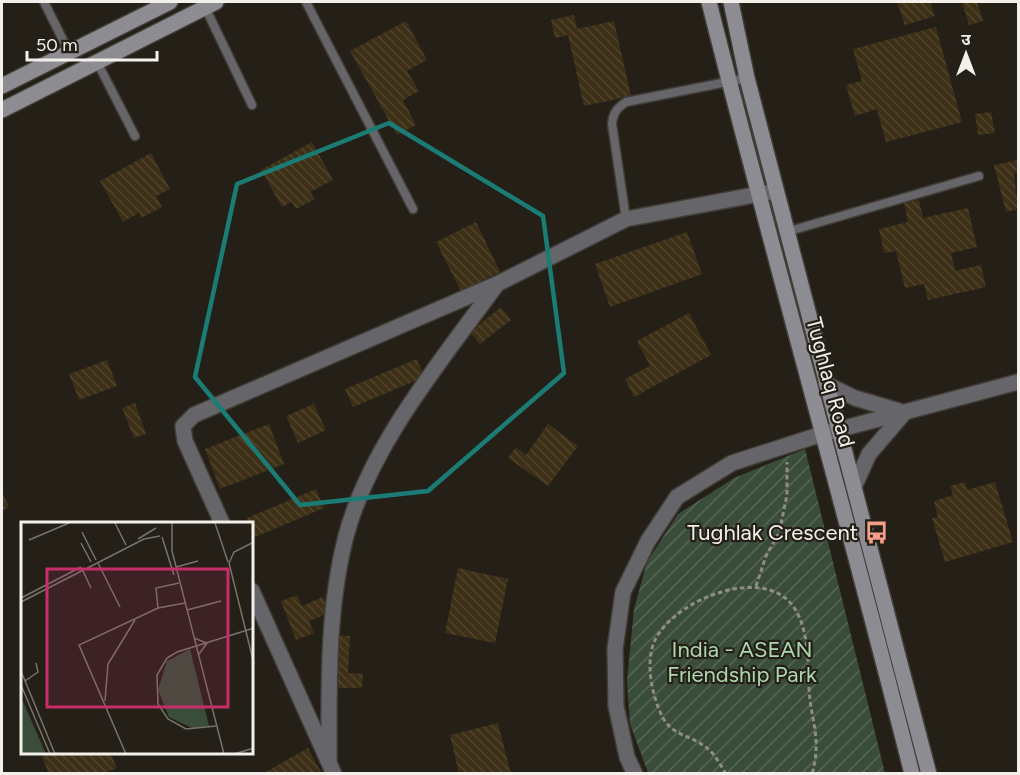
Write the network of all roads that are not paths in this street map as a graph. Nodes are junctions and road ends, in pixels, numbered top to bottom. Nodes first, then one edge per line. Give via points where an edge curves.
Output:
1 (44, 2) edge
2 (170, 2) edge
3 (306, 2) edge
4 (709, 2) edge
5 (731, 2) edge
6 (210, 4) edge
7 (69, 52) junction
8 (97, 62) junction
9 (747, 78) junction
10 (729, 80) junction
11 (2, 86) edge
12 (252, 105) dead end
13 (2, 110) edge
14 (135, 136) dead end
15 (980, 176) dead end
16 (776, 191) junction
17 (757, 194) junction
18 (412, 209) dead end
19 (626, 219) junction
20 (786, 232) junction
21 (497, 284) junction
22 (1018, 382) edge
23 (825, 384) junction
24 (905, 412) junction
25 (838, 430) junction
26 (822, 434) junction
27 (854, 487) junction
28 (222, 522) edge
29 (254, 595) edge
30 (332, 768) edge
31 (635, 774) edge
32 (912, 774) edge
33 (929, 774) edge

1 - 7 lane
2 - 7 main road
3 - 18 lane
4 - 10 main road, Tughlaq Road
5 - 9 main road, Tughlaq Road
6 - 8 main road
6 - 12 lane
7 - 11 main road
8 - 13 main road
8 - 14 lane
9 - 10 lane
9 - 16 main road, Tughlaq Road
10 - 17 main road, Tughlaq Road
10 - 19 lane via 626,102 617,108 612,124
15 - 20 lane
16 - 17 street
16 - 20 main road, Tughlaq Road
17 - 19 street
17 - 26 main road, Tughlaq Road
19 - 21 street
20 - 23 main road, Tughlaq Road
21 - 28 street via 194,415 183,426 185,441
21 - 30 street via 402,418 368,479 346,535 329,645
22 - 24 street
23 - 24 street via 855,398
23 - 25 main road, Tughlaq Road
24 - 25 street
24 - 27 street via 869,454
25 - 26 street
25 - 27 main road, Tughlaq Road
26 - 31 street via 732,463 677,497 648,541 623,592 615,649 616,706 627,757
26 - 32 main road, Tughlaq Road
27 - 33 main road, Tughlaq Road
29 - 30 street

